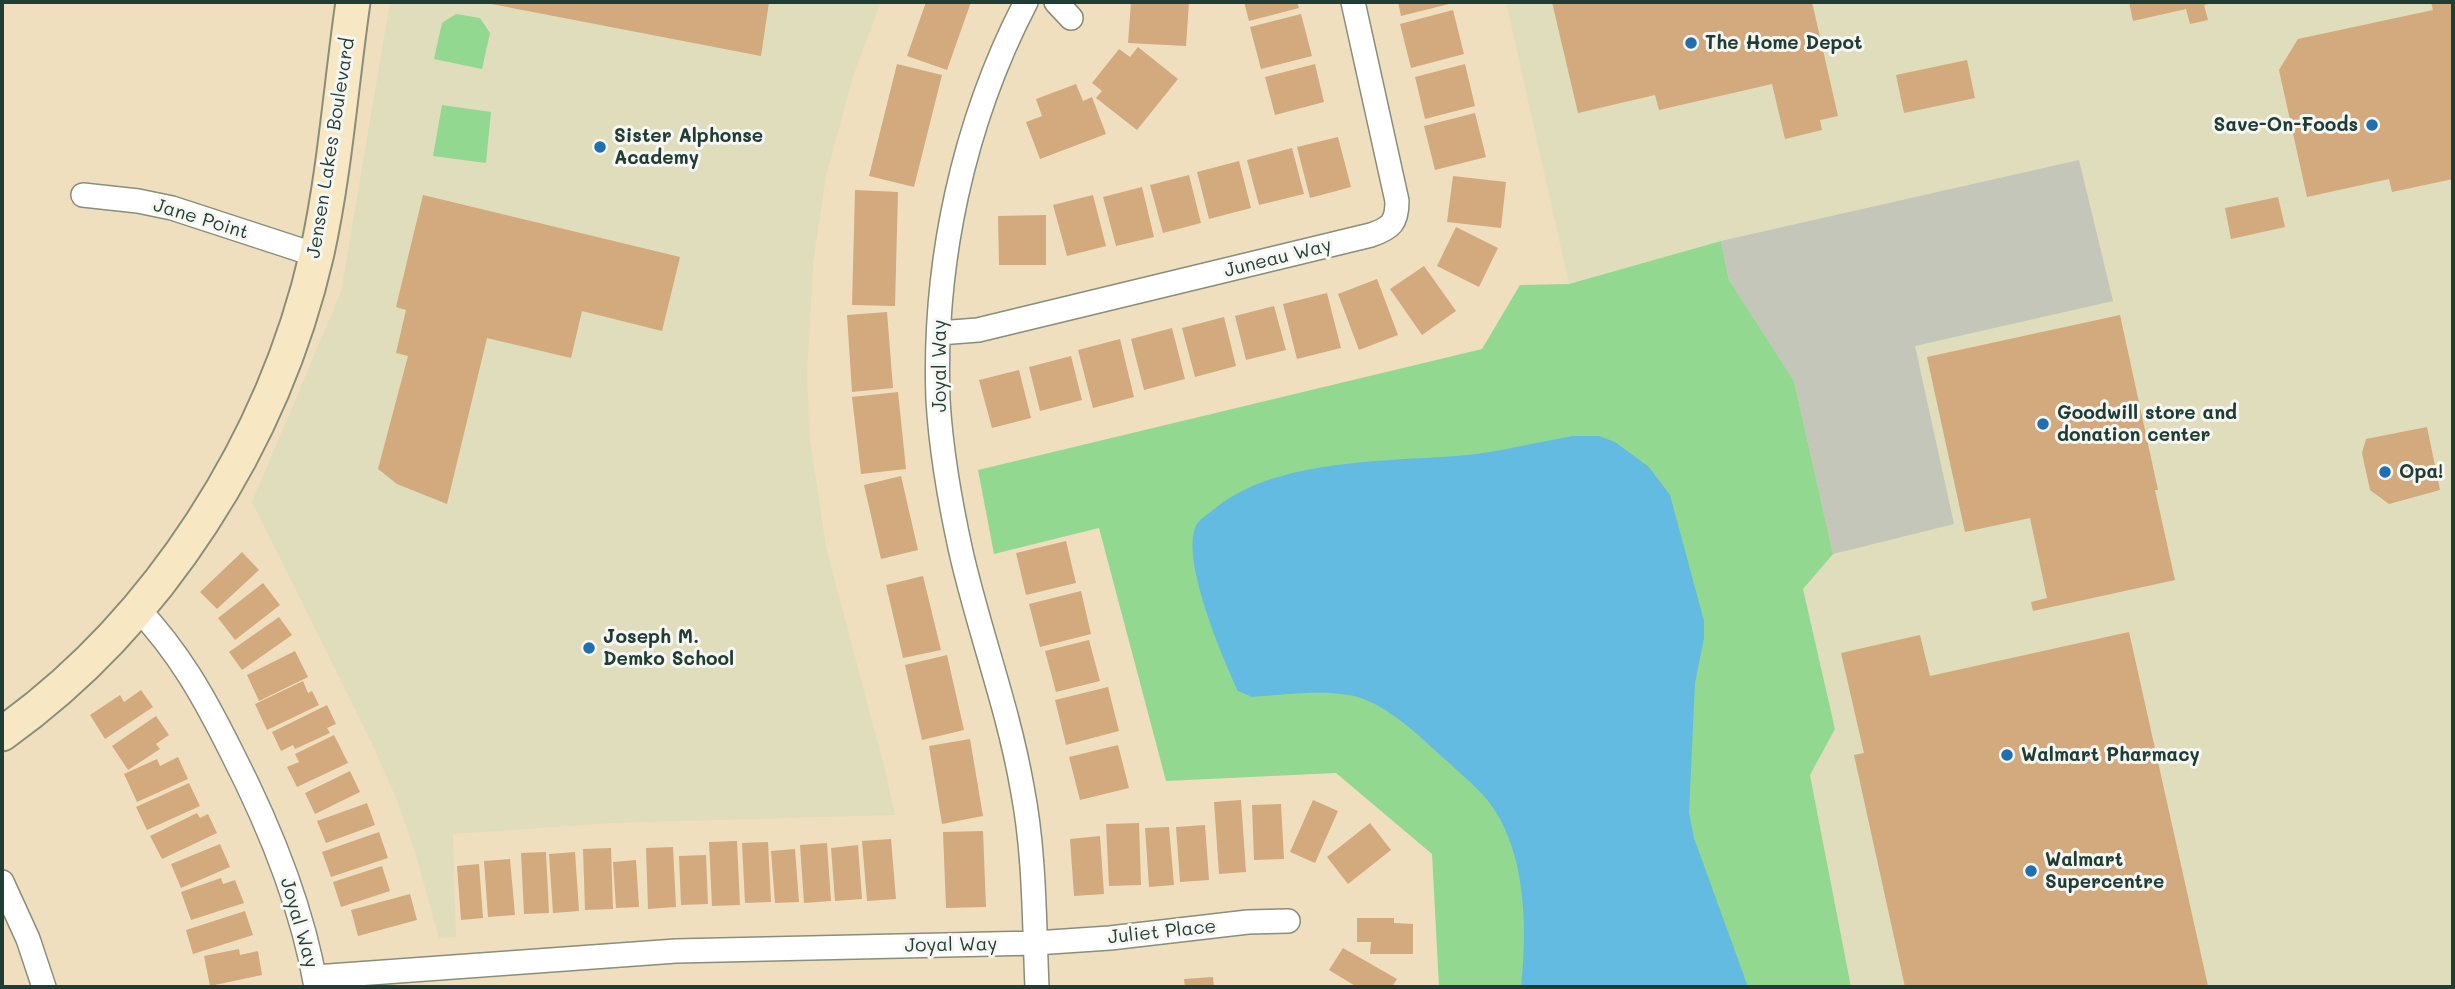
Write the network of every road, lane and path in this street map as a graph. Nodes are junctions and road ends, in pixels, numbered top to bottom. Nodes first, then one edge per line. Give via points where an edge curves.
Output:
1 (353, 2) edge
2 (1026, 2) edge
3 (1353, 2) edge
4 (83, 195) dead end
5 (316, 255) junction
6 (939, 333) junction
7 (137, 608) junction
8 (2, 734) edge
9 (2, 882) edge
10 (1288, 921) dead end
11 (1035, 943) junction
12 (316, 982) edge
13 (44, 987) edge
14 (1037, 987) edge

1 - 5 street, Jensen Lakes Boulevard
2 - 6 street, Joyal Way via 979,113 957,194
3 - 6 street, Juneau Way via 1397,201 1391,225 1371,235 978,330
4 - 5 street, Jane Point via 172,208
5 - 7 street, Jensen Lakes Boulevard via 281,368 242,454 208,512
6 - 11 street, Joyal Way via 944,463 962,554 1023,788
7 - 8 street, Jensen Lakes Boulevard via 89,661
7 - 12 street, Joyal Way via 186,667 251,790 281,862
9 - 13 street
10 - 11 street, Juliet Place
11 - 12 street, Joyal Way via 676,951
11 - 14 street

